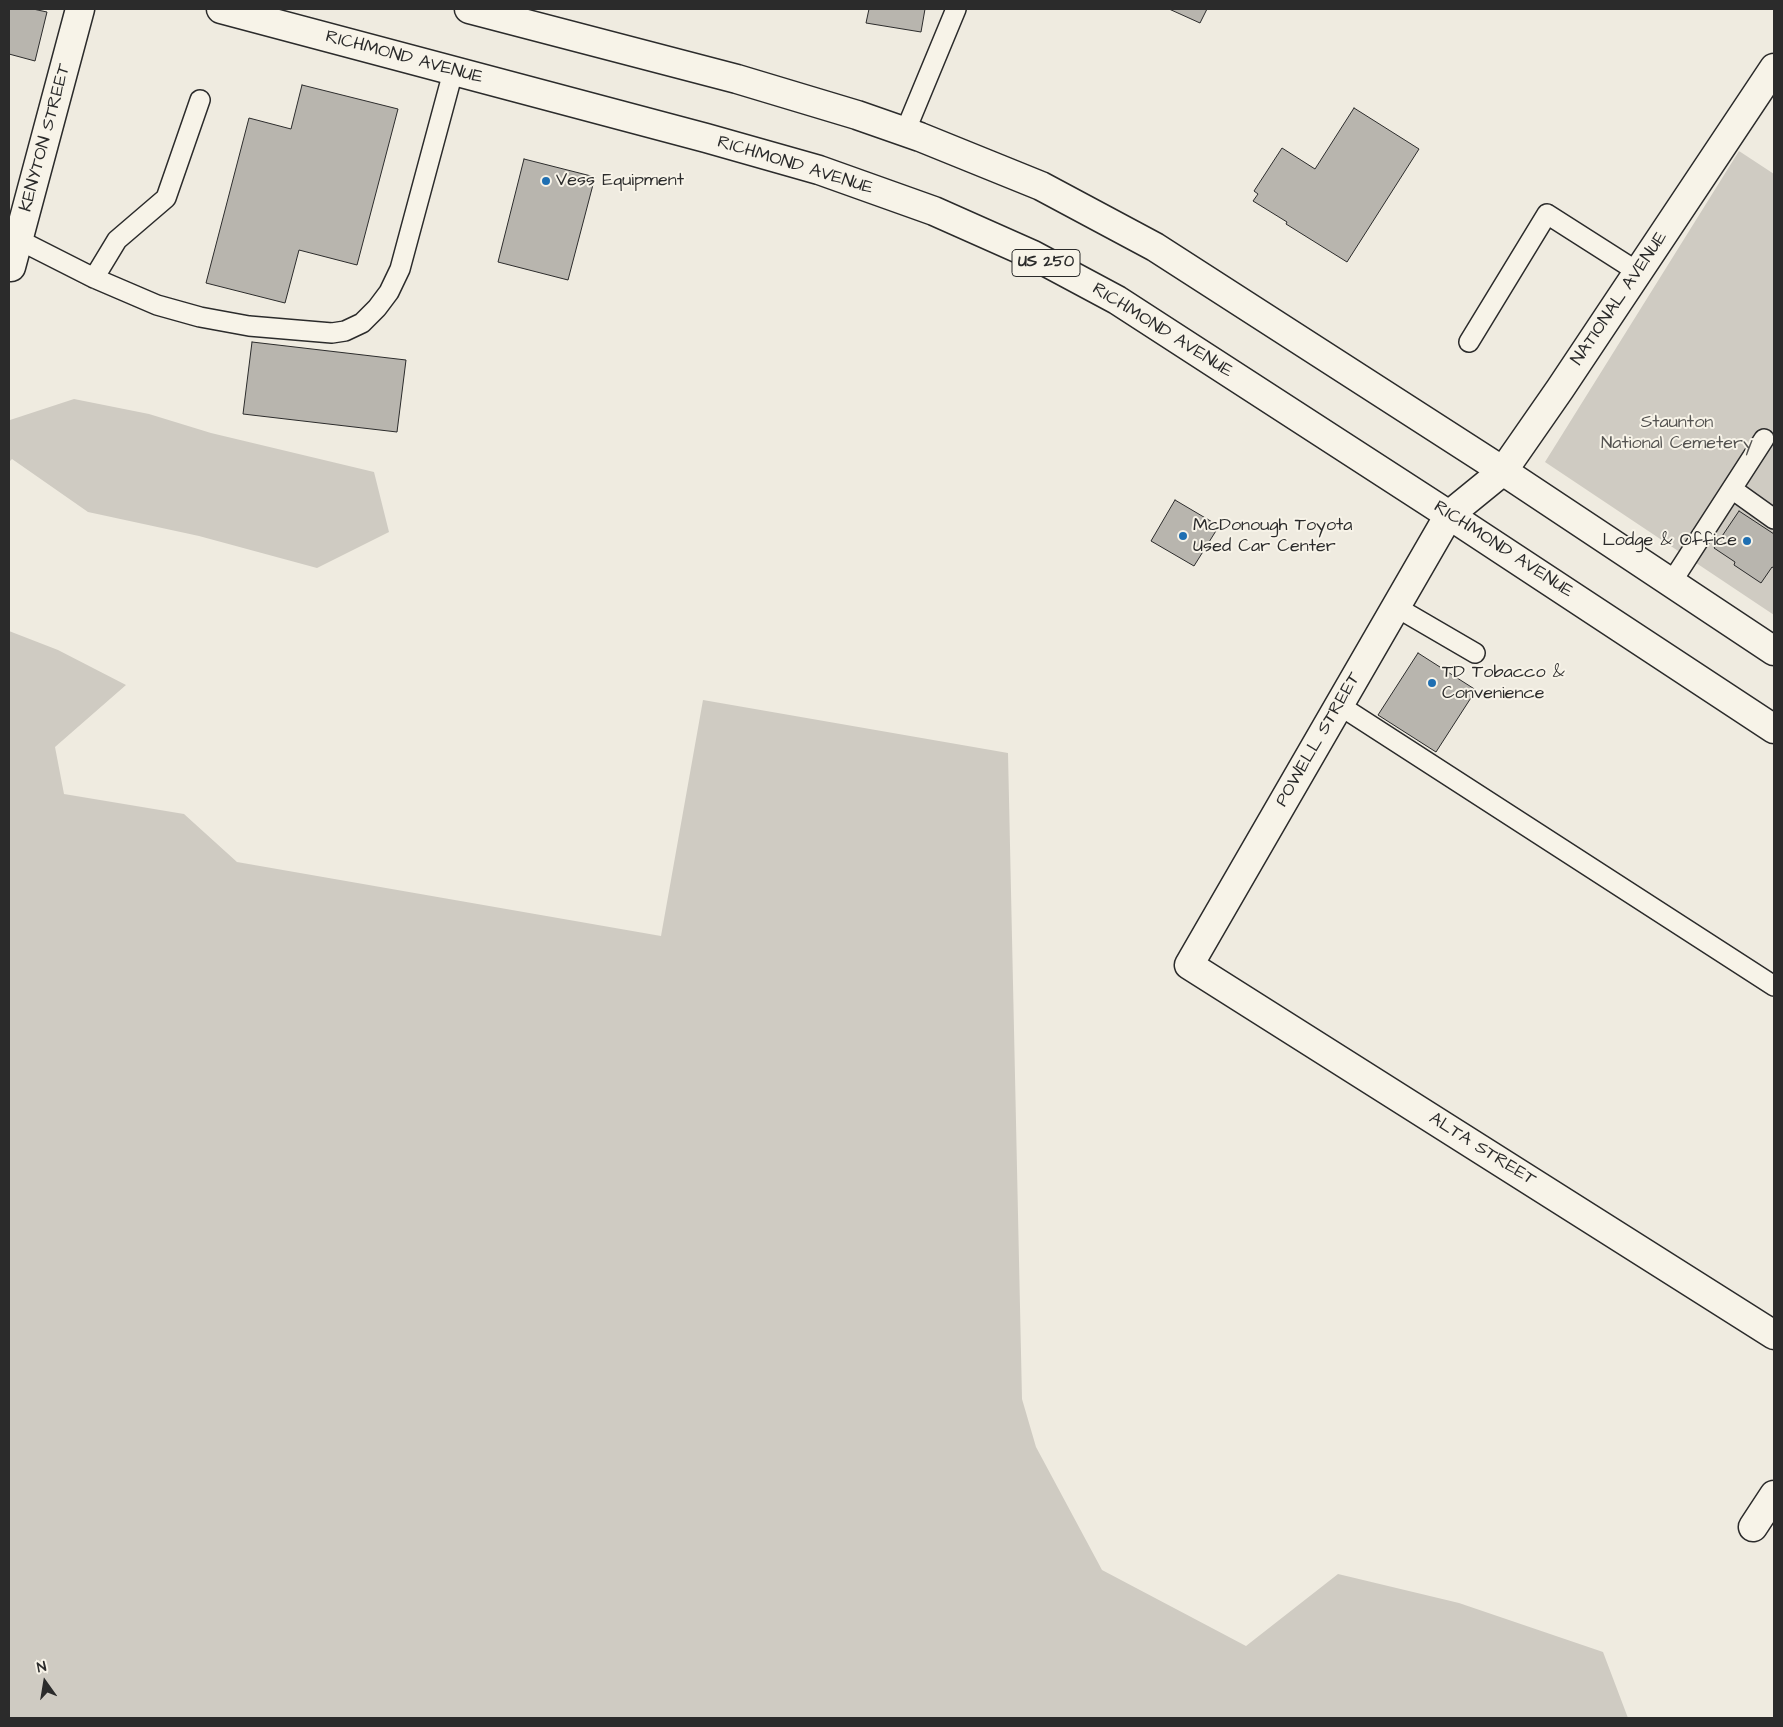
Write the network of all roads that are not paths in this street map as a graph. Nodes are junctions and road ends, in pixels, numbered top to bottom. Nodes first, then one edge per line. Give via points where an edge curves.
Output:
1 (80, 9) edge
2 (221, 9) edge
3 (468, 9) edge
4 (956, 9) edge
5 (1774, 68) edge
6 (453, 72) junction
7 (200, 100) dead end
8 (905, 132) junction
9 (19, 240) junction
10 (11, 267) dead end
11 (1638, 272) junction
12 (94, 278) junction
13 (1469, 342) dead end
14 (1764, 439) dead end
15 (1503, 471) junction
16 (1732, 489) junction
17 (1449, 515) junction
18 (1774, 519) edge
19 (1671, 583) junction
20 (1396, 607) junction
21 (1774, 651) edge
22 (1475, 653) dead end
23 (1339, 705) junction
24 (1774, 729) edge
25 (1189, 965) joint
26 (1774, 986) edge
27 (1774, 1335) edge
28 (1774, 1495) edge
29 (1752, 1527) dead end

1 - 9 main road, KENYTON STREET
2 - 6 main road, RICHMOND AVENUE / US 250
3 - 8 main road via 737,79
4 - 8 lane
5 - 11 main road, NATIONAL AVENUE
6 - 12 lane via 400,269 390,292 362,323 332,333 200,318 157,305
6 - 17 main road, RICHMOND AVENUE / US 250 via 818,170 934,211 1024,251 1117,300
7 - 12 lane via 166,198 117,240
8 - 15 main road via 1041,186 1155,247
9 - 10 main road, KENYTON STREET
9 - 12 lane
11 - 13 lane via 1547,214
11 - 15 main road, NATIONAL AVENUE
14 - 16 lane
15 - 17 main road, NATIONAL AVENUE
15 - 19 main road
16 - 18 lane
16 - 19 lane
17 - 20 main road, POWELL STREET
17 - 24 main road, RICHMOND AVENUE / US 250
19 - 21 main road
20 - 22 lane
20 - 23 main road, POWELL STREET
23 - 25 main road, POWELL STREET
23 - 26 lane
25 - 27 main road, ALTA STREET
28 - 29 main road

